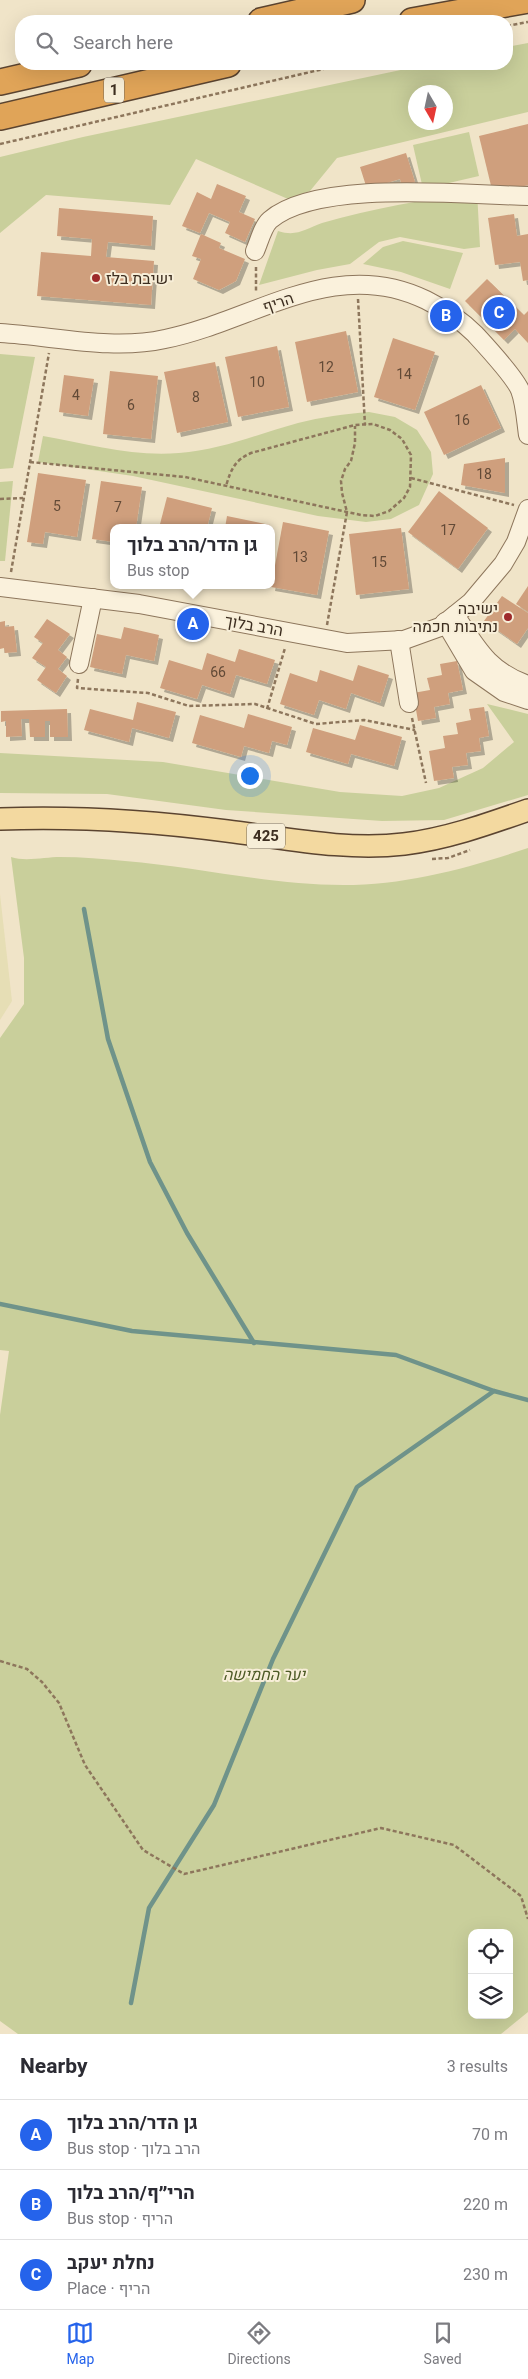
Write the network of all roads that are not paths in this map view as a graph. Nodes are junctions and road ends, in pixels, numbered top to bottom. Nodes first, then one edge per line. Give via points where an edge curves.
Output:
1 (352, 0) edge
2 (500, 0) edge
3 (528, 0) edge
4 (287, 15) edge
5 (436, 15) edge
6 (444, 15) edge
7 (53, 70) edge
8 (202, 70) edge
9 (0, 82) edge
10 (0, 117) edge
11 (528, 196) edge
12 (255, 251) road end
13 (0, 333) edge
14 (524, 387) edge
15 (528, 435) edge
16 (524, 508) edge
17 (4, 587) edge
18 (93, 598) junction
19 (450, 618) junction
20 (399, 640) junction
21 (79, 664) road end
22 (528, 685) edge
23 (528, 700) edge
24 (409, 704) road end
25 (528, 810) edge
26 (0, 819) edge

1 - 4 highway
2 - 5 highway
3 - 6 highway
7 - 9 highway
8 - 10 highway, 1
11 - 12 street via 410,192 314,199 269,221
13 - 14 street, הריף via 134,344 189,333 317,288 380,284 409,292 465,324
14 - 15 street
16 - 19 street, הרב בלוך via 516,542 503,564 471,602
17 - 18 street, הרב בלוך
18 - 20 street, הרב בלוך via 347,643
18 - 21 street
19 - 20 street, הרב בלוך via 440,627
19 - 22 street via 485,660
19 - 23 street via 474,671 504,692
20 - 24 street
25 - 26 main road, 425 via 424,841 374,846 114,819

